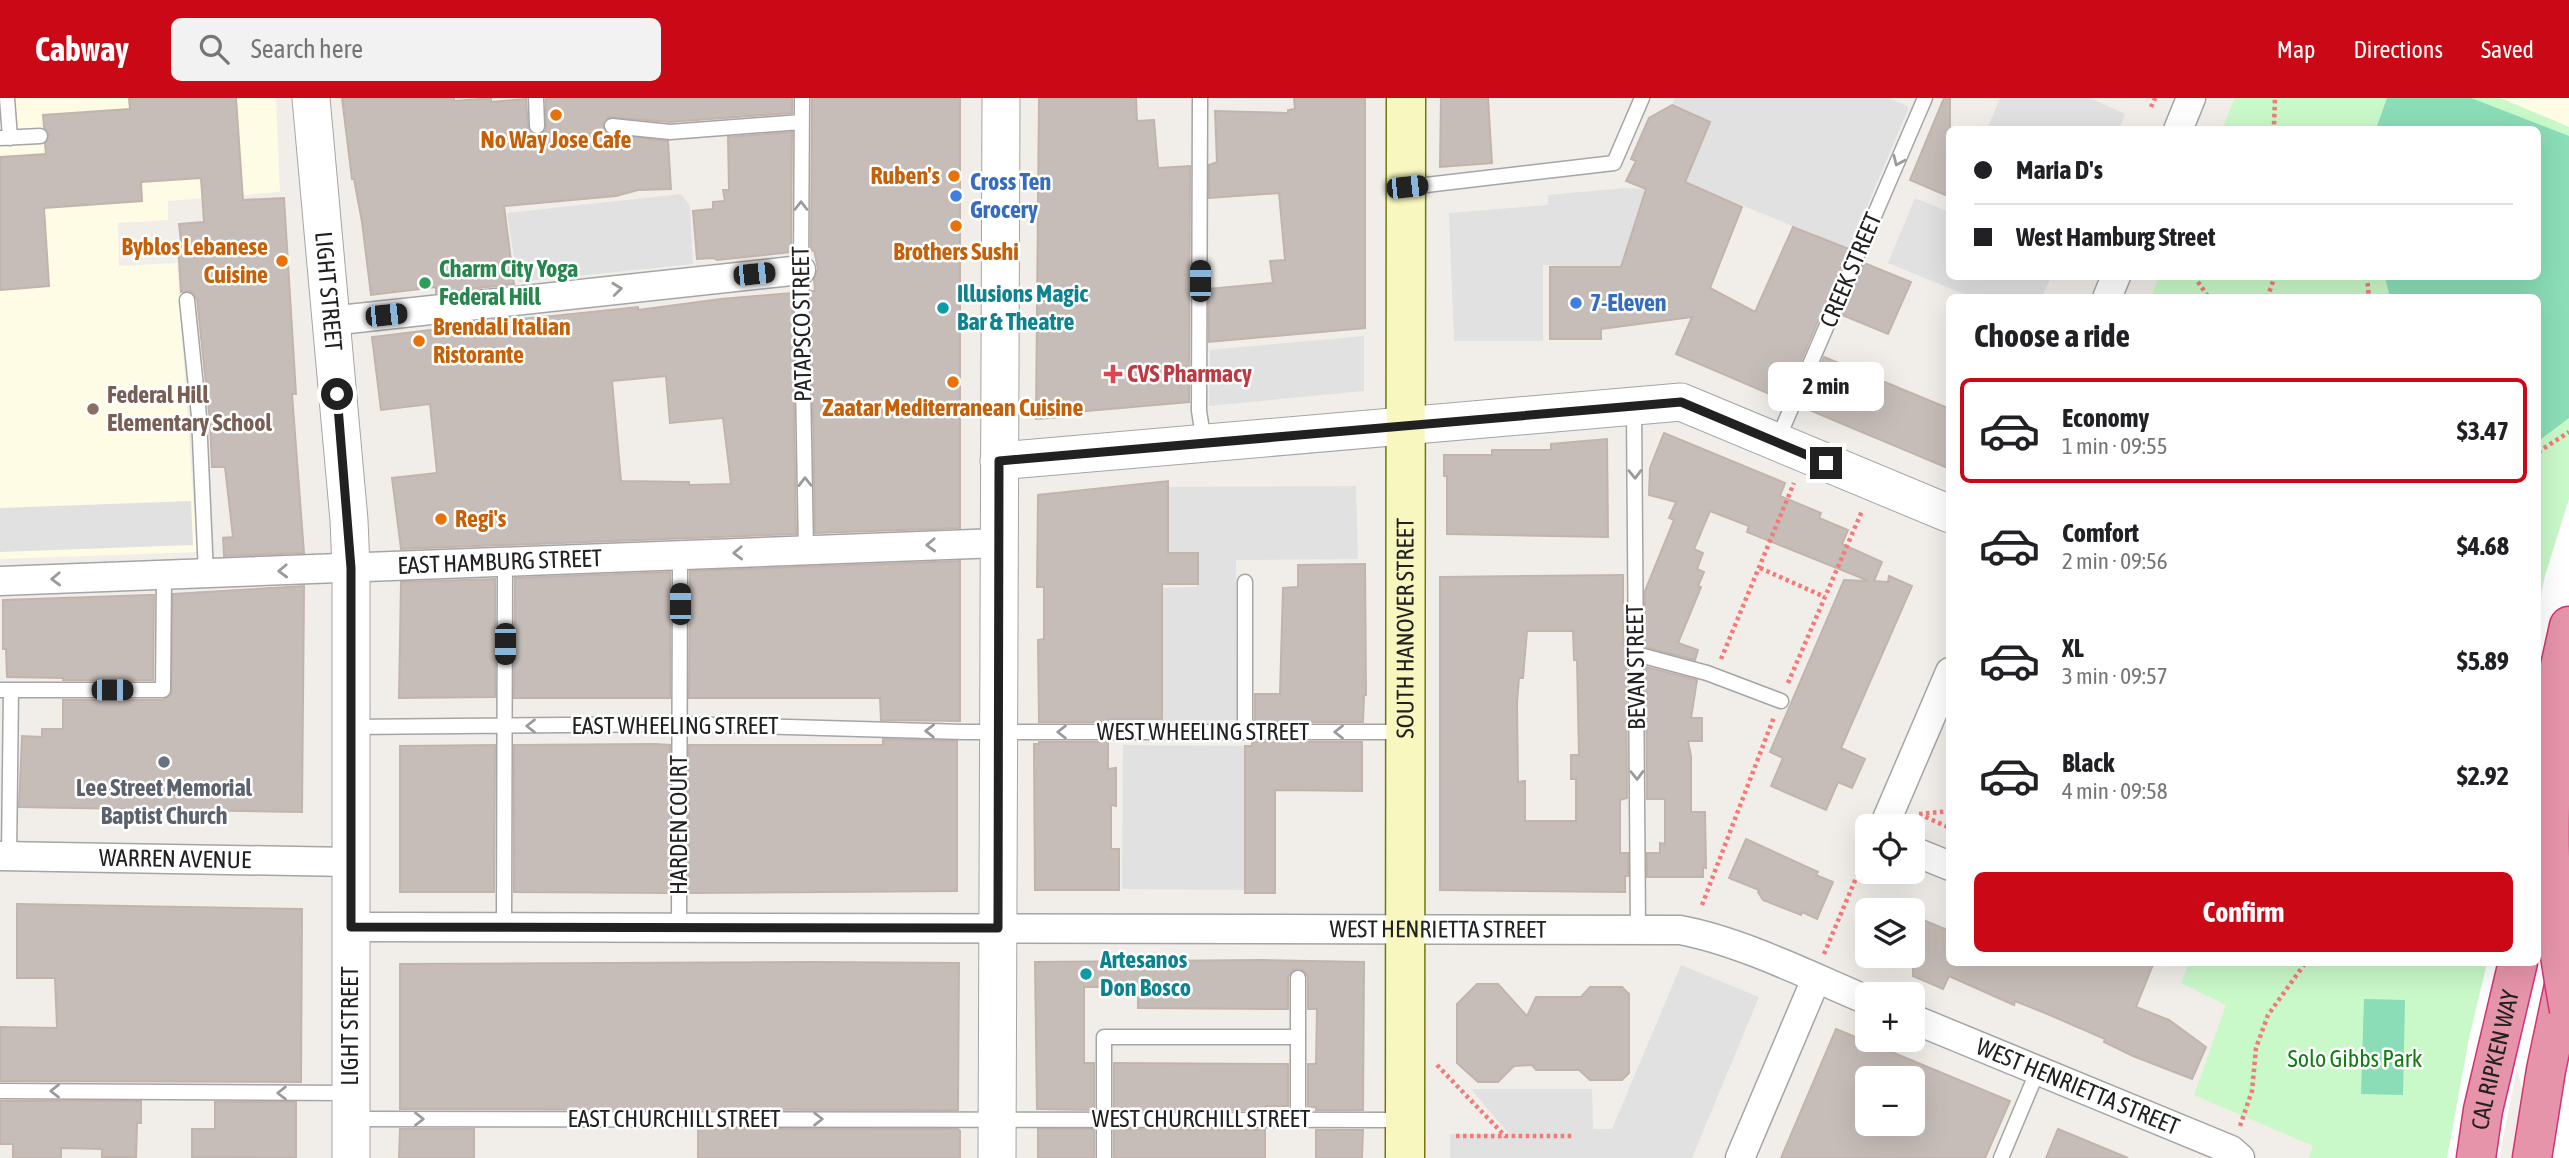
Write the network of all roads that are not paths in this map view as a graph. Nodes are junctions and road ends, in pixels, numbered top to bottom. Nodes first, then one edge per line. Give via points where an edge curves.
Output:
1 (7, 98) edge
2 (311, 98) edge
3 (536, 98) edge
4 (802, 98) edge
5 (1000, 98) edge
6 (1200, 98) edge
7 (1406, 98) edge
8 (1642, 98) edge
9 (1925, 98) edge
10 (2191, 98) edge
11 (802, 122) junction
12 (537, 126) dead end
13 (612, 126) dead end
14 (2180, 126) edge
15 (40, 136) dead end
16 (5, 138) edge
17 (1407, 187) junction
18 (801, 270) junction
19 (187, 300) dead end
20 (330, 321) junction
21 (1634, 406) junction
22 (1407, 426) junction
23 (1777, 442) junction
24 (1204, 443) junction
25 (999, 461) junction
26 (1946, 512) edge
27 (999, 543) junction
28 (806, 551) junction
29 (680, 555) junction
30 (505, 562) junction
31 (351, 568) junction
32 (206, 574) junction
33 (164, 575) junction
34 (0, 581) edge
35 (1245, 582) dead end
36 (2569, 626) edge
37 (1636, 654) junction
38 (2560, 670) junction
39 (1946, 685) edge
40 (5, 690) edge
41 (1781, 701) dead end
42 (680, 724) junction
43 (505, 726) junction
44 (351, 727) junction
45 (998, 732) junction
46 (1245, 732) junction
47 (1407, 732) junction
48 (2541, 750) edge
49 (2541, 764) edge
50 (2569, 776) edge
51 (2541, 813) edge
52 (1889, 814) edge
53 (2569, 825) edge
54 (5, 856) edge
55 (1925, 856) edge
56 (350, 862) junction
57 (1946, 864) edge
58 (2541, 876) edge
59 (351, 927) junction
60 (504, 927) junction
61 (679, 927) junction
62 (998, 928) junction
63 (1407, 928) junction
64 (1639, 929) junction
65 (2569, 961) edge
66 (2519, 966) edge
67 (2521, 966) edge
68 (1298, 978) dead end
69 (1816, 979) junction
70 (1855, 995) edge
71 (2569, 1010) edge
72 (1925, 1023) edge
73 (1298, 1037) junction
74 (2038, 1070) junction
75 (0, 1091) edge
76 (351, 1106) junction
77 (997, 1119) junction
78 (1104, 1119) junction
79 (1298, 1119) junction
80 (1405, 1120) junction
81 (2236, 1154) edge
82 (351, 1158) edge
83 (997, 1158) edge
84 (1104, 1158) edge
85 (1405, 1158) edge
86 (1740, 1158) edge
87 (2001, 1158) edge
88 (2476, 1158) edge
89 (2532, 1158) edge
90 (2552, 1158) edge

1 - 16 lane
2 - 20 street, LIGHT STREET
3 - 12 lane
4 - 11 lane, PATAPSCO STREET
5 - 25 street
6 - 24 lane via 1199,411
7 - 17 main road, SOUTH HANOVER STREET
8 - 17 lane via 1614,163
9 -> 23 lane, CREEK STREET
10 - 14 street
11 - 13 lane via 670,132
18 -> 11 lane, PATAPSCO STREET
15 - 16 lane
17 - 22 main road, SOUTH HANOVER STREET
20 -> 18 street
28 -> 18 lane, PATAPSCO STREET
19 - 32 lane via 199,416
20 - 31 street, LIGHT STREET
21 - 22 street
21 - 23 street via 1681,402
21 -> 37 lane, BEVAN STREET
22 - 24 street
22 - 47 main road, SOUTH HANOVER STREET
23 - 26 street
24 - 25 street
25 - 27 street
27 -> 28 street, EAST HAMBURG STREET
27 - 45 street
28 -> 29 street, EAST HAMBURG STREET
29 - 30 street, EAST HAMBURG STREET
29 - 42 lane, HARDEN COURT
30 - 31 street, EAST HAMBURG STREET
30 - 43 lane
31 -> 32 street, EAST HAMBURG STREET
31 - 44 street, LIGHT STREET
32 - 33 street, EAST HAMBURG STREET
33 -> 34 street, EAST HAMBURG STREET
33 - 40 lane via 163,690
35 - 46 lane
36 - 38 highway
37 - 41 lane
37 -> 64 lane, BEVAN STREET
38 - 48 highway, bridge
38 - 71 highway, bridge via 2551,761 2550,859
39 - 52 street
40 - 54 lane
42 -> 43 lane, EAST WHEELING STREET
45 -> 42 lane, EAST WHEELING STREET
42 - 61 lane, HARDEN COURT
43 - 44 lane, EAST WHEELING STREET
43 - 60 lane
44 - 56 street, LIGHT STREET
46 -> 45 lane, WEST WHEELING STREET
45 - 62 street
47 -> 46 lane, WEST WHEELING STREET
47 - 63 main road, SOUTH HANOVER STREET
49 - 50 street
50 - 58 highway, bridge
51 - 53 lane
54 - 56 street, WARREN AVENUE
55 - 57 street
56 - 59 street, LIGHT STREET
59 - 60 street, WEST HENRIETTA STREET
59 - 76 street, LIGHT STREET
60 - 61 street, WEST HENRIETTA STREET
61 - 62 street, WEST HENRIETTA STREET
62 - 63 street, WEST HENRIETTA STREET
62 - 77 street
63 - 64 street, WEST HENRIETTA STREET
63 - 80 main road, SOUTH HANOVER STREET
64 - 69 street, WEST HENRIETTA STREET via 1701,933
65 - 89 highway, CAL RIPKEN WAY, bridge
66 - 88 highway, CAL RIPKEN WAY via 2483,1110
67 - 90 highway via 2541,1116
68 - 73 lane
69 - 70 street, WEST HENRIETTA STREET
69 - 86 street
72 - 74 street, WEST HENRIETTA STREET
73 - 78 lane via 1104,1037
73 - 79 lane
74 - 81 street, WEST HENRIETTA STREET
74 - 87 lane
76 -> 75 lane, EAST CHURCHILL STREET
76 -> 77 lane, EAST CHURCHILL STREET
76 - 82 street, LIGHT STREET
77 - 78 lane, WEST CHURCHILL STREET
77 - 83 street
78 - 79 lane, WEST CHURCHILL STREET
78 - 84 lane
79 - 80 lane, WEST CHURCHILL STREET
80 - 85 main road, SOUTH HANOVER STREET

